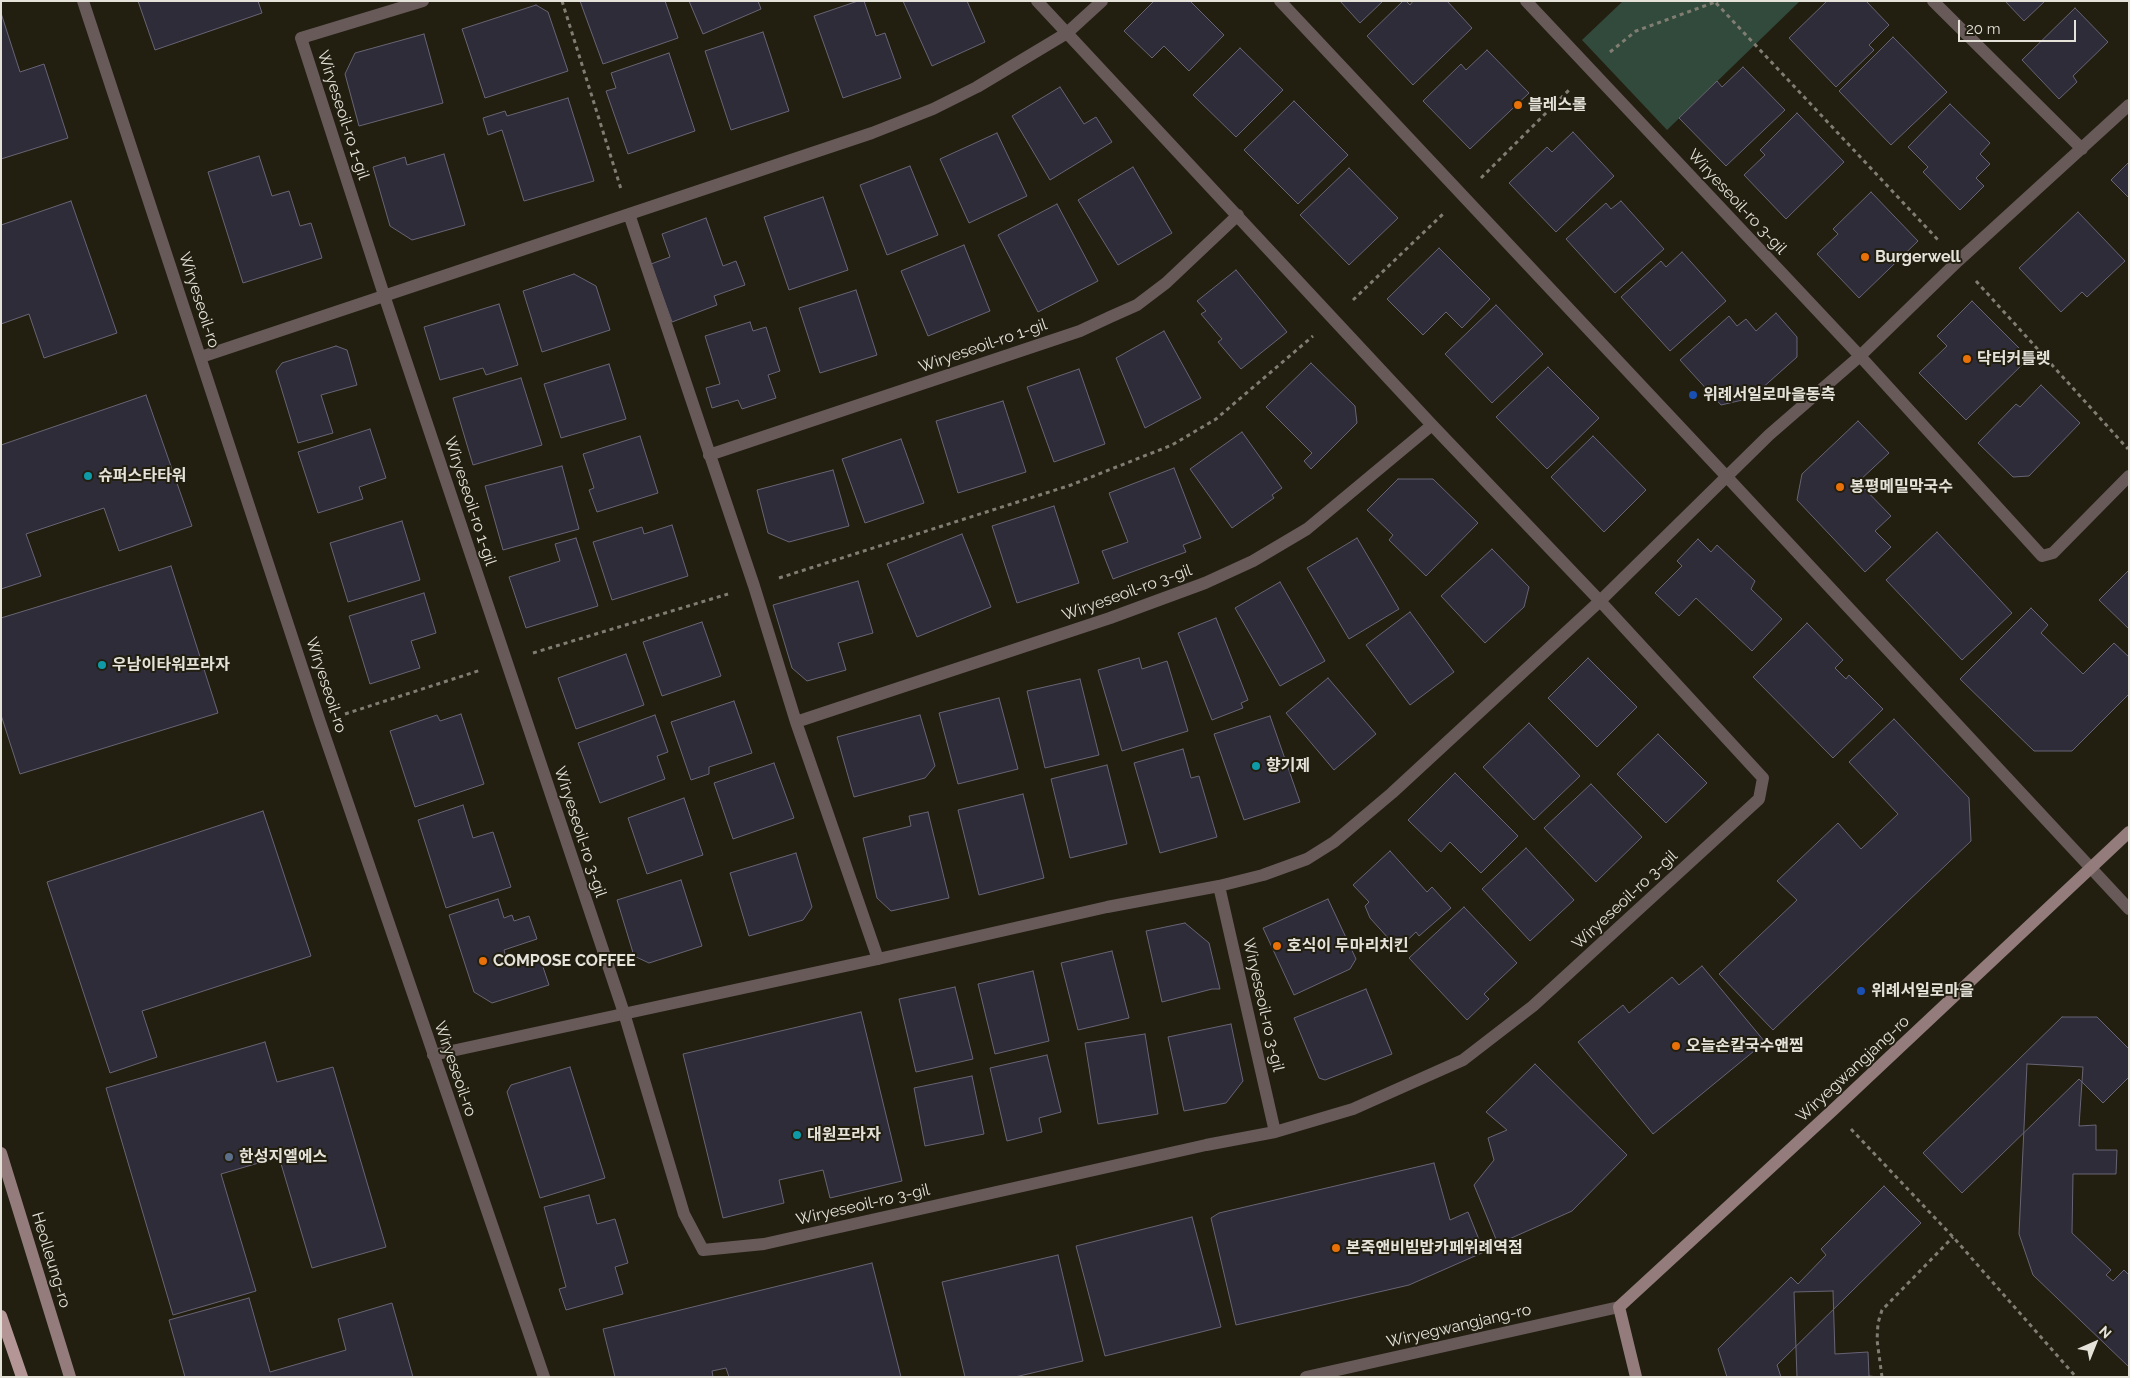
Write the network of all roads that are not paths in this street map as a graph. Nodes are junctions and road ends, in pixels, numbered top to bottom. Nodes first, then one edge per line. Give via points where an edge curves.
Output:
1 (84, 1) edge
2 (423, 1) edge
3 (1037, 1) edge
4 (1102, 1) edge
5 (1280, 1) edge
6 (1526, 1) edge
7 (1933, 1) edge
8 (1067, 33) junction
9 (2129, 105) edge
10 (2082, 149) junction
11 (629, 214) junction
12 (1238, 215) junction
13 (384, 295) junction
14 (1860, 356) junction
15 (201, 357) junction
16 (1432, 425) junction
17 (710, 455) junction
18 (1727, 476) junction
19 (2129, 476) edge
20 (1600, 600) junction
21 (506, 661) joint
22 (796, 722) junction
23 (2129, 832) edge
24 (2090, 868) junction
25 (1219, 886) junction
26 (2129, 909) edge
27 (878, 959) junction
28 (624, 1013) junction
29 (433, 1055) junction
30 (1275, 1132) junction
31 (1, 1153) edge
32 (1619, 1307) junction
33 (1, 1316) edge
34 (22, 1377) edge
35 (70, 1377) edge
36 (544, 1377) edge
37 (1306, 1377) edge
38 (1636, 1377) edge

1 - 15 street, Wiryeseoil-ro
2 - 13 street, Wiryeseoil-ro 1-gil via 301,38
3 - 8 street
4 - 8 street
5 - 18 street
6 - 14 street, Wiryeseoil-ro 3-gil
7 - 10 street
8 - 11 street via 978,87 924,112 872,133
8 - 12 street
9 - 10 street
10 - 14 street via 1958,260
11 - 13 street
11 - 17 street
12 - 16 street, Wiryeseoil-ro 3-gil
12 - 17 street, Wiryeseoil-ro 1-gil via 1166,283 1137,305 1080,330
13 - 15 street
13 - 21 street, Wiryeseoil-ro 1-gil
14 - 18 street
14 - 19 street, Wiryeseoil-ro 3-gil via 2042,556 2053,553
15 - 29 street, Wiryeseoil-ro
16 - 20 street, Wiryeseoil-ro 3-gil
16 - 22 street, Wiryeseoil-ro 3-gil via 1307,529 1205,583 1110,618
17 - 22 street
18 - 20 street
18 - 24 street
20 - 25 street via 1385,799 1334,842 1307,859
20 - 30 street, Wiryeseoil-ro 3-gil via 1763,778 1759,799 1533,1006 1463,1060 1353,1109
21 - 28 street, Wiryeseoil-ro 3-gil
22 - 27 street
23 - 24 street, Wiryegwangjang-ro
24 - 26 street
24 - 32 street, Wiryegwangjang-ro
25 - 27 street via 1106,907
25 - 30 street, Wiryeseoil-ro 3-gil
27 - 28 street
28 - 29 street
28 - 30 street, Wiryeseoil-ro 3-gil via 684,1214 703,1250 764,1244
29 - 36 street, Wiryeseoil-ro
31 - 35 street, Heolleung-ro
32 - 37 street, Wiryegwangjang-ro
32 - 38 street
33 - 34 main road

